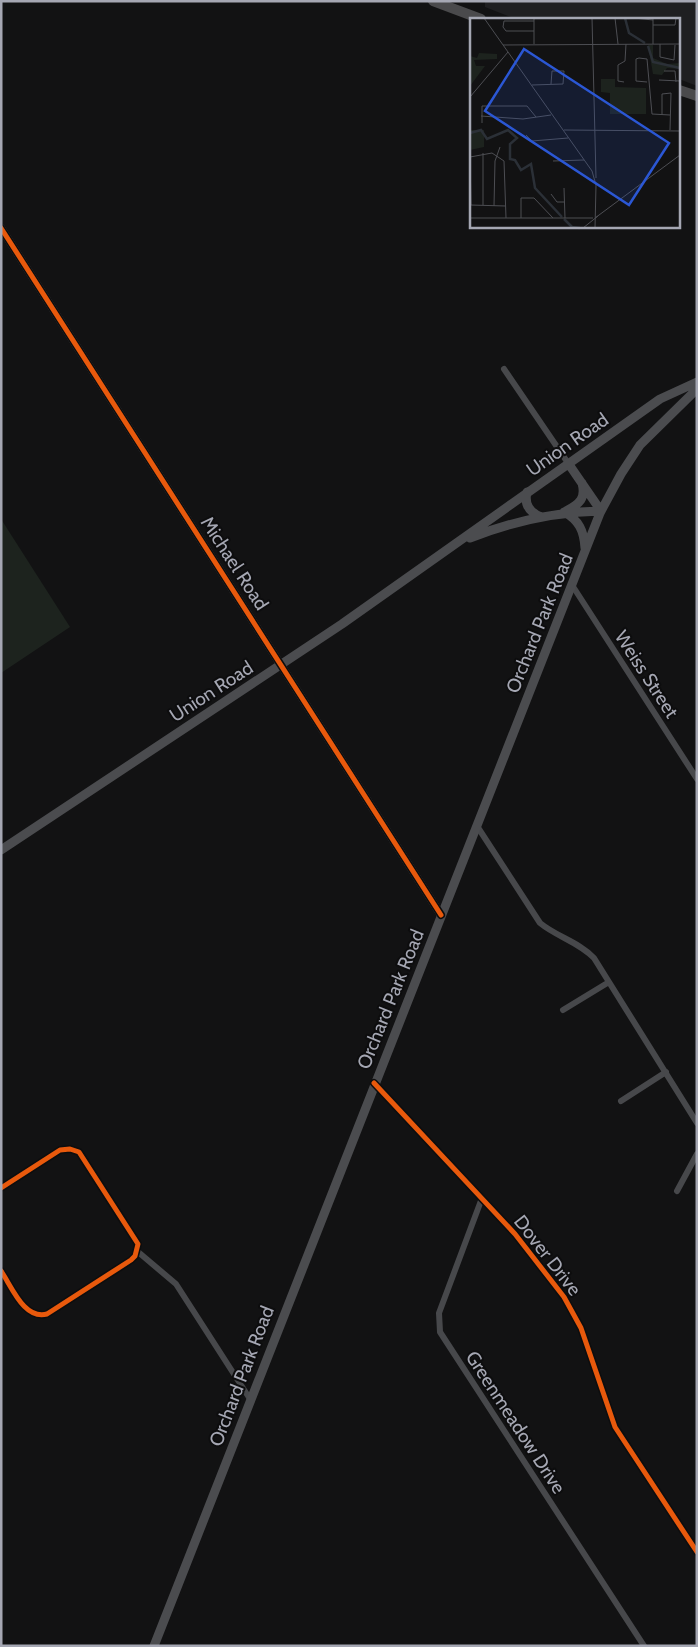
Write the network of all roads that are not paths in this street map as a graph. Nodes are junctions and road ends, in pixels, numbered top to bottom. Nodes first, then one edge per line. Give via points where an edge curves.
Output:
1 (433, 1) edge
2 (478, 18) edge
3 (680, 90) edge
4 (697, 96) edge
5 (1, 228) edge
6 (504, 369) dead end
7 (697, 382) edge
8 (697, 389) edge
9 (568, 463) junction
10 (581, 479) junction
11 (527, 492) junction
12 (601, 510) junction
13 (564, 512) junction
14 (541, 517) junction
15 (462, 541) junction
16 (585, 550) junction
17 (572, 585) junction
18 (282, 664) junction
19 (697, 780) edge
20 (477, 826) junction
21 (1, 850) edge
22 (441, 915) junction
23 (609, 982) junction
24 (563, 1010) dead end
25 (666, 1072) junction
26 (374, 1083) junction
27 (621, 1101) dead end
28 (697, 1123) edge
29 (697, 1154) edge
30 (1, 1188) edge
31 (677, 1191) dead end
32 (482, 1198) junction
33 (137, 1251) junction
34 (1, 1271) edge
35 (250, 1399) junction
36 (697, 1552) edge
37 (154, 1646) edge
38 (644, 1646) edge

1 - 2 highway
3 - 4 highway
5 - 18 street, Michael Road
6 - 9 street
7 - 9 main road, Union Road via 660,399
8 - 12 main road, Orchard Park Road via 640,445
9 - 10 main road
9 - 11 main road, Union Road
10 - 12 main road
10 - 13 main road via 583,498
11 - 14 main road via 527,506
11 - 15 main road, Union Road
12 - 13 main road, Union Road
12 - 16 main road, Orchard Park Road
13 - 14 main road, Union Road
13 - 16 main road via 581,526
14 - 15 main road, Union Road via 492,529
15 - 18 main road, Union Road
16 - 17 main road, Orchard Park Road
17 - 19 street, Weiss Street
17 - 20 main road, Orchard Park Road
18 - 21 main road, Union Road
18 - 22 street, Michael Road
20 - 22 main road, Orchard Park Road
20 - 23 street via 534,916 548,930 589,952
22 - 26 main road, Orchard Park Road
23 - 24 street
23 - 25 street
25 - 27 street
25 - 28 street
26 - 32 street, Dover Drive
26 - 35 main road, Orchard Park Road
29 - 31 street
30 - 33 street via 60,1150 70,1148 79,1152 136,1240
32 - 36 street, Dover Drive via 532,1253 564,1297 580,1328 615,1426
32 - 38 street, Greenmeadow Drive via 439,1313 440,1332
33 - 34 street via 131,1260 41,1316 26,1309
33 - 35 street via 176,1284
35 - 37 main road, Orchard Park Road

